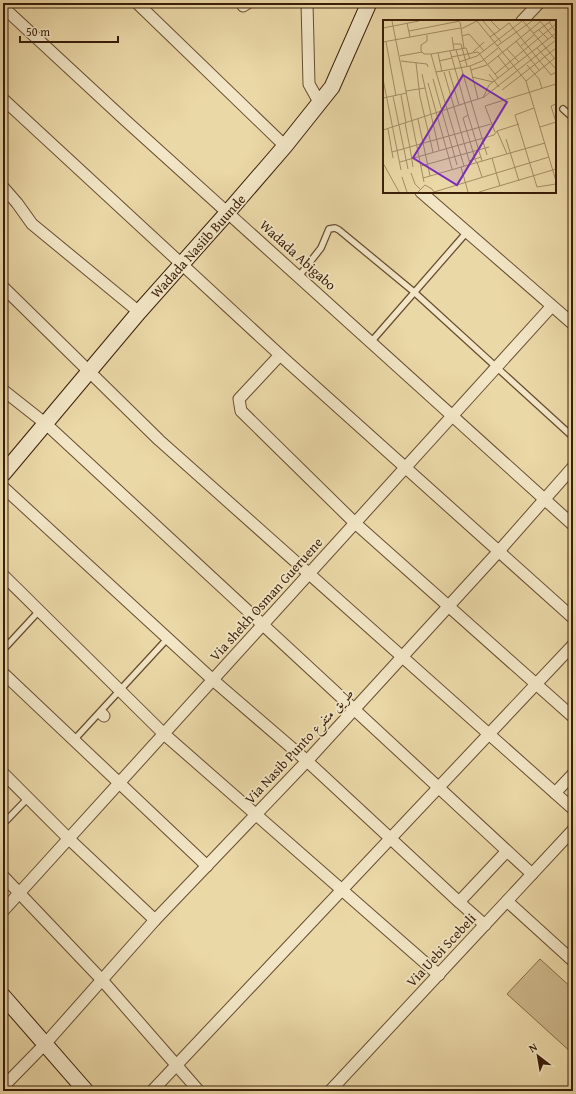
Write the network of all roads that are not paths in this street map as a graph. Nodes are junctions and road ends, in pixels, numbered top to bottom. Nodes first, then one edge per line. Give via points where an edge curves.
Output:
1 (137, 3) edge
2 (307, 3) edge
3 (369, 3) edge
4 (539, 3) edge
5 (3, 7) edge
6 (523, 20) edge
7 (3, 99) edge
8 (320, 102) junction
9 (563, 110) dead end
10 (573, 118) edge
11 (284, 146) junction
12 (3, 187) edge
13 (422, 193) edge
14 (228, 212) junction
15 (467, 232) junction
16 (182, 264) junction
17 (299, 276) junction
18 (3, 287) edge
19 (414, 292) junction
20 (551, 307) junction
21 (138, 312) junction
22 (573, 324) edge
23 (371, 342) junction
24 (280, 355) junction
25 (496, 368) junction
26 (89, 372) junction
27 (3, 390) edge
28 (452, 416) junction
29 (46, 424) junction
30 (573, 438) edge
31 (573, 467) edge
32 (406, 468) junction
33 (3, 474) edge
34 (3, 487) edge
35 (544, 499) junction
36 (355, 523) junction
37 (573, 525) edge
38 (499, 552) junction
39 (309, 574) junction
40 (3, 575) edge
41 (448, 606) junction
42 (39, 611) junction
43 (573, 618) edge
44 (263, 625) junction
45 (168, 638) junction
46 (573, 645) edge
47 (3, 650) edge
48 (402, 657) junction
49 (3, 673) edge
50 (213, 680) junction
51 (536, 684) junction
52 (120, 690) junction
53 (354, 708) junction
54 (573, 717) edge
55 (164, 734) junction
56 (489, 734) junction
57 (74, 740) junction
58 (307, 761) junction
59 (3, 773) edge
60 (573, 774) edge
61 (119, 783) junction
62 (439, 787) junction
63 (555, 794) junction
64 (28, 798) junction
65 (573, 809) edge
66 (256, 814) junction
67 (3, 824) edge
68 (573, 830) edge
69 (69, 839) junction
70 (390, 839) junction
71 (508, 851) junction
72 (207, 866) junction
73 (532, 874) junction
74 (3, 876) edge
75 (342, 890) junction
76 (19, 894) junction
77 (507, 901) junction
78 (459, 902) junction
79 (3, 911) edge
80 (154, 920) junction
81 (485, 925) junction
82 (573, 961) edge
83 (438, 975) junction
84 (102, 980) junction
85 (3, 996) edge
86 (45, 1044) junction
87 (177, 1064) junction
88 (3, 1087) edge
89 (86, 1091) edge
90 (152, 1091) edge
91 (199, 1091) edge
92 (330, 1091) edge

1 - 11 street
2 - 8 street via 309,84
3 - 8 street, Wadada Nasiib Buunde via 332,87
4 - 6 street
5 - 14 street, Wadada Abigabo
7 - 16 street
8 - 11 street, Wadada Nasiib Buunde
9 - 10 lane
11 - 14 street, Wadada Nasiib Buunde
12 - 21 street via 32,224
13 - 15 street
14 - 16 street, Wadada Nasiib Buunde
14 - 17 street, Wadada Abigabo
15 - 19 lane
15 - 20 street
16 - 21 street, Wadada Nasiib Buunde
16 - 24 street
17 - 19 lane via 321,248 329,229 334,228
17 - 23 street, Wadada Abigabo
18 - 26 street
19 - 23 lane
19 - 25 lane
20 - 22 street
20 - 25 street, Via shekh Osman Gueruene
21 - 26 street, Wadada Nasiib Buunde
23 - 28 street, Wadada Abigabo
24 - 32 street
24 - 36 street via 239,400 241,411
25 - 28 street, Via shekh Osman Gueruene
25 - 30 lane
26 - 29 street, Wadada Nasiib Buunde
26 - 39 street via 159,440
27 - 29 street
28 - 32 street, Via shekh Osman Gueruene
28 - 35 street, Wadada Abigabo
29 - 33 street, Wadada Nasiib Buunde
29 - 44 street
31 - 35 street, Via Nasib Punto طريق متفرع
32 - 36 street, Via shekh Osman Gueruene
32 - 38 street
34 - 45 street
35 - 37 street, Wadada Abigabo
35 - 38 street, Via Nasib Punto طريق متفرع
36 - 39 street, Via shekh Osman Gueruene
36 - 41 street
38 - 41 street, Via Nasib Punto طريق متفرع
38 - 43 street
39 - 44 street, Via shekh Osman Gueruene
39 - 48 street
40 - 42 street
41 - 48 street, Via Nasib Punto طريق متفرع
41 - 51 street
42 - 47 lane
42 - 52 street
44 - 50 street, Via shekh Osman Gueruene
44 - 53 street
45 - 50 street
45 - 52 lane
46 - 51 street
48 - 53 street, Via Nasib Punto طريق متفرع
48 - 56 street
49 - 57 street
50 - 55 street, Via shekh Osman Gueruene
50 - 58 street
51 - 54 street
51 - 56 street
52 - 55 street
52 - 57 lane
53 - 58 street, Via Nasib Punto طريق متفرع
53 - 62 street
55 - 61 street, Via shekh Osman Gueruene
55 - 66 street
56 - 62 street
56 - 63 street
57 - 61 street
58 - 66 street, Via Nasib Punto طريق متفرع
58 - 70 street
59 - 64 street
60 - 63 street
61 - 69 street, Via shekh Osman Gueruene
61 - 72 street
62 - 70 street
62 - 71 street
63 - 65 street
64 - 67 lane
64 - 69 street
66 - 72 street, Via Nasib Punto طريق متفرع
66 - 75 street
68 - 73 street, Via Uebi Scebeli
69 - 76 street, Via shekh Osman Gueruene
69 - 80 street
70 - 75 street
70 - 78 street
71 - 73 street
71 - 78 street
72 - 80 street, Via Nasib Punto طريق متفرع
73 - 77 street, Via Uebi Scebeli
74 - 76 street
75 - 83 street
75 - 87 street
76 - 79 street, Via shekh Osman Gueruene
76 - 84 street
77 - 81 street, Via Uebi Scebeli
77 - 82 street
78 - 81 street
80 - 84 street, Via Nasib Punto طريق متفرع
81 - 83 street, Via Uebi Scebeli
83 - 92 street, Via Uebi Scebeli
84 - 86 street, Via Nasib Punto طريق متفرع
84 - 87 street
85 - 86 street
86 - 88 street, Via Nasib Punto طريق متفرع
86 - 89 street
87 - 90 street
87 - 91 street

